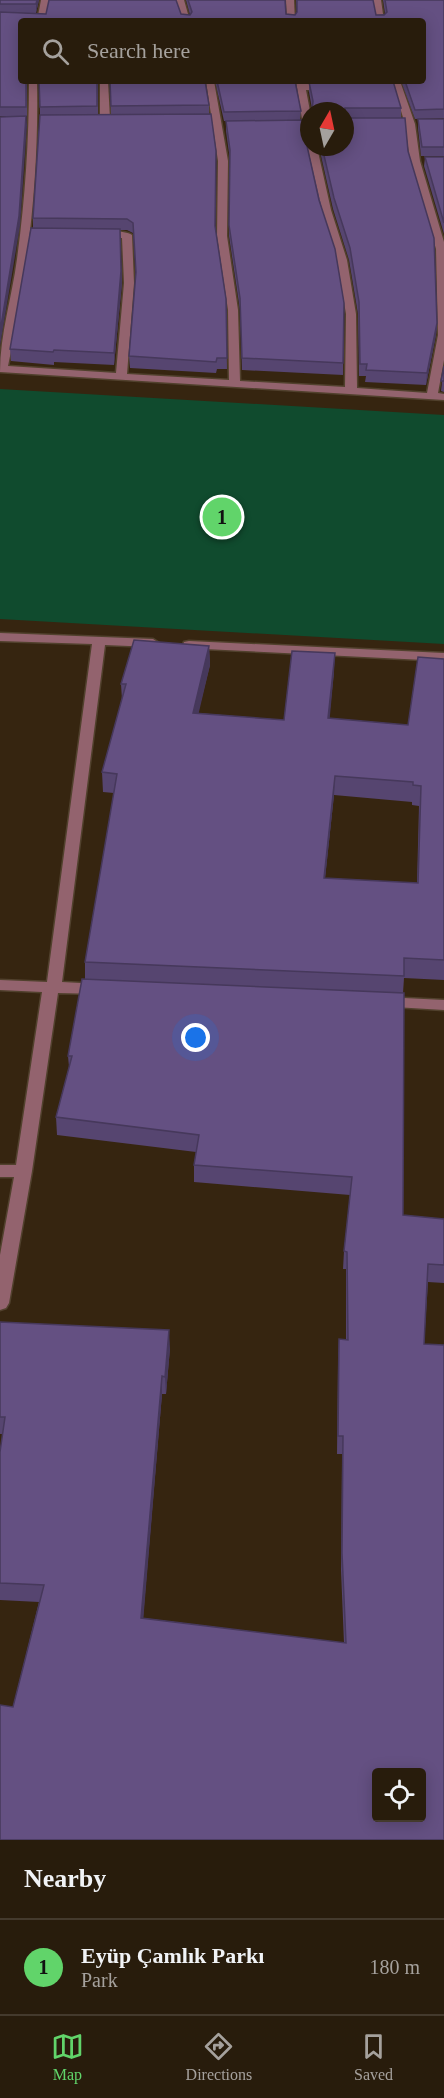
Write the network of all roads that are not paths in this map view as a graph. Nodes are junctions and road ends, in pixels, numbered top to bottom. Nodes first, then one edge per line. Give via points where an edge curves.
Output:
1 (45, 0) edge
2 (180, 0) edge
3 (290, 0) edge
4 (377, 0) edge
5 (32, 17) edge
6 (36, 18) edge
7 (41, 18) edge
8 (185, 18) edge
9 (291, 18) edge
10 (380, 18) edge
11 (33, 84) edge
12 (104, 84) edge
13 (211, 84) edge
14 (300, 84) edge
15 (394, 84) edge
16 (344, 87) edge
17 (303, 102) edge
18 (93, 119) edge
19 (23, 120) edge
20 (34, 120) junction
21 (46, 120) edge
22 (404, 124) junction
23 (421, 124) edge
24 (296, 125) edge
25 (300, 126) edge
26 (314, 156) edge
27 (82, 235) edge
28 (444, 335) edge
29 (1, 369) edge
30 (121, 375) junction
31 (236, 384) junction
32 (351, 391) junction
33 (432, 397) junction
34 (444, 397) edge
35 (0, 637) edge
36 (99, 641) junction
37 (444, 657) edge
38 (0, 985) edge
39 (54, 986) junction
40 (113, 989) edge
41 (373, 1002) edge
42 (444, 1005) edge
43 (0, 1171) edge
44 (24, 1171) junction
45 (0, 1303) edge

1 - 7 street
2 - 8 street
3 - 9 street
4 - 10 street
5 - 6 street
11 - 20 street
12 - 18 street via 110,119
13 - 31 street via 223,161 222,236 233,310
14 - 16 street
14 - 17 street
15 - 22 street
19 - 20 street
20 - 21 street
20 - 29 street via 33,234
22 - 23 street
22 - 28 street via 420,161 441,249
24 - 25 street
26 - 32 street via 342,260 351,315
27 - 30 street via 127,235 129,283
28 - 33 street
29 - 30 street
30 - 31 street
31 - 32 street
32 - 33 street
33 - 34 street
35 - 36 street
36 - 37 street
36 - 39 street
38 - 39 street
39 - 40 street
39 - 44 street
41 - 42 street
43 - 44 street
44 - 45 street

